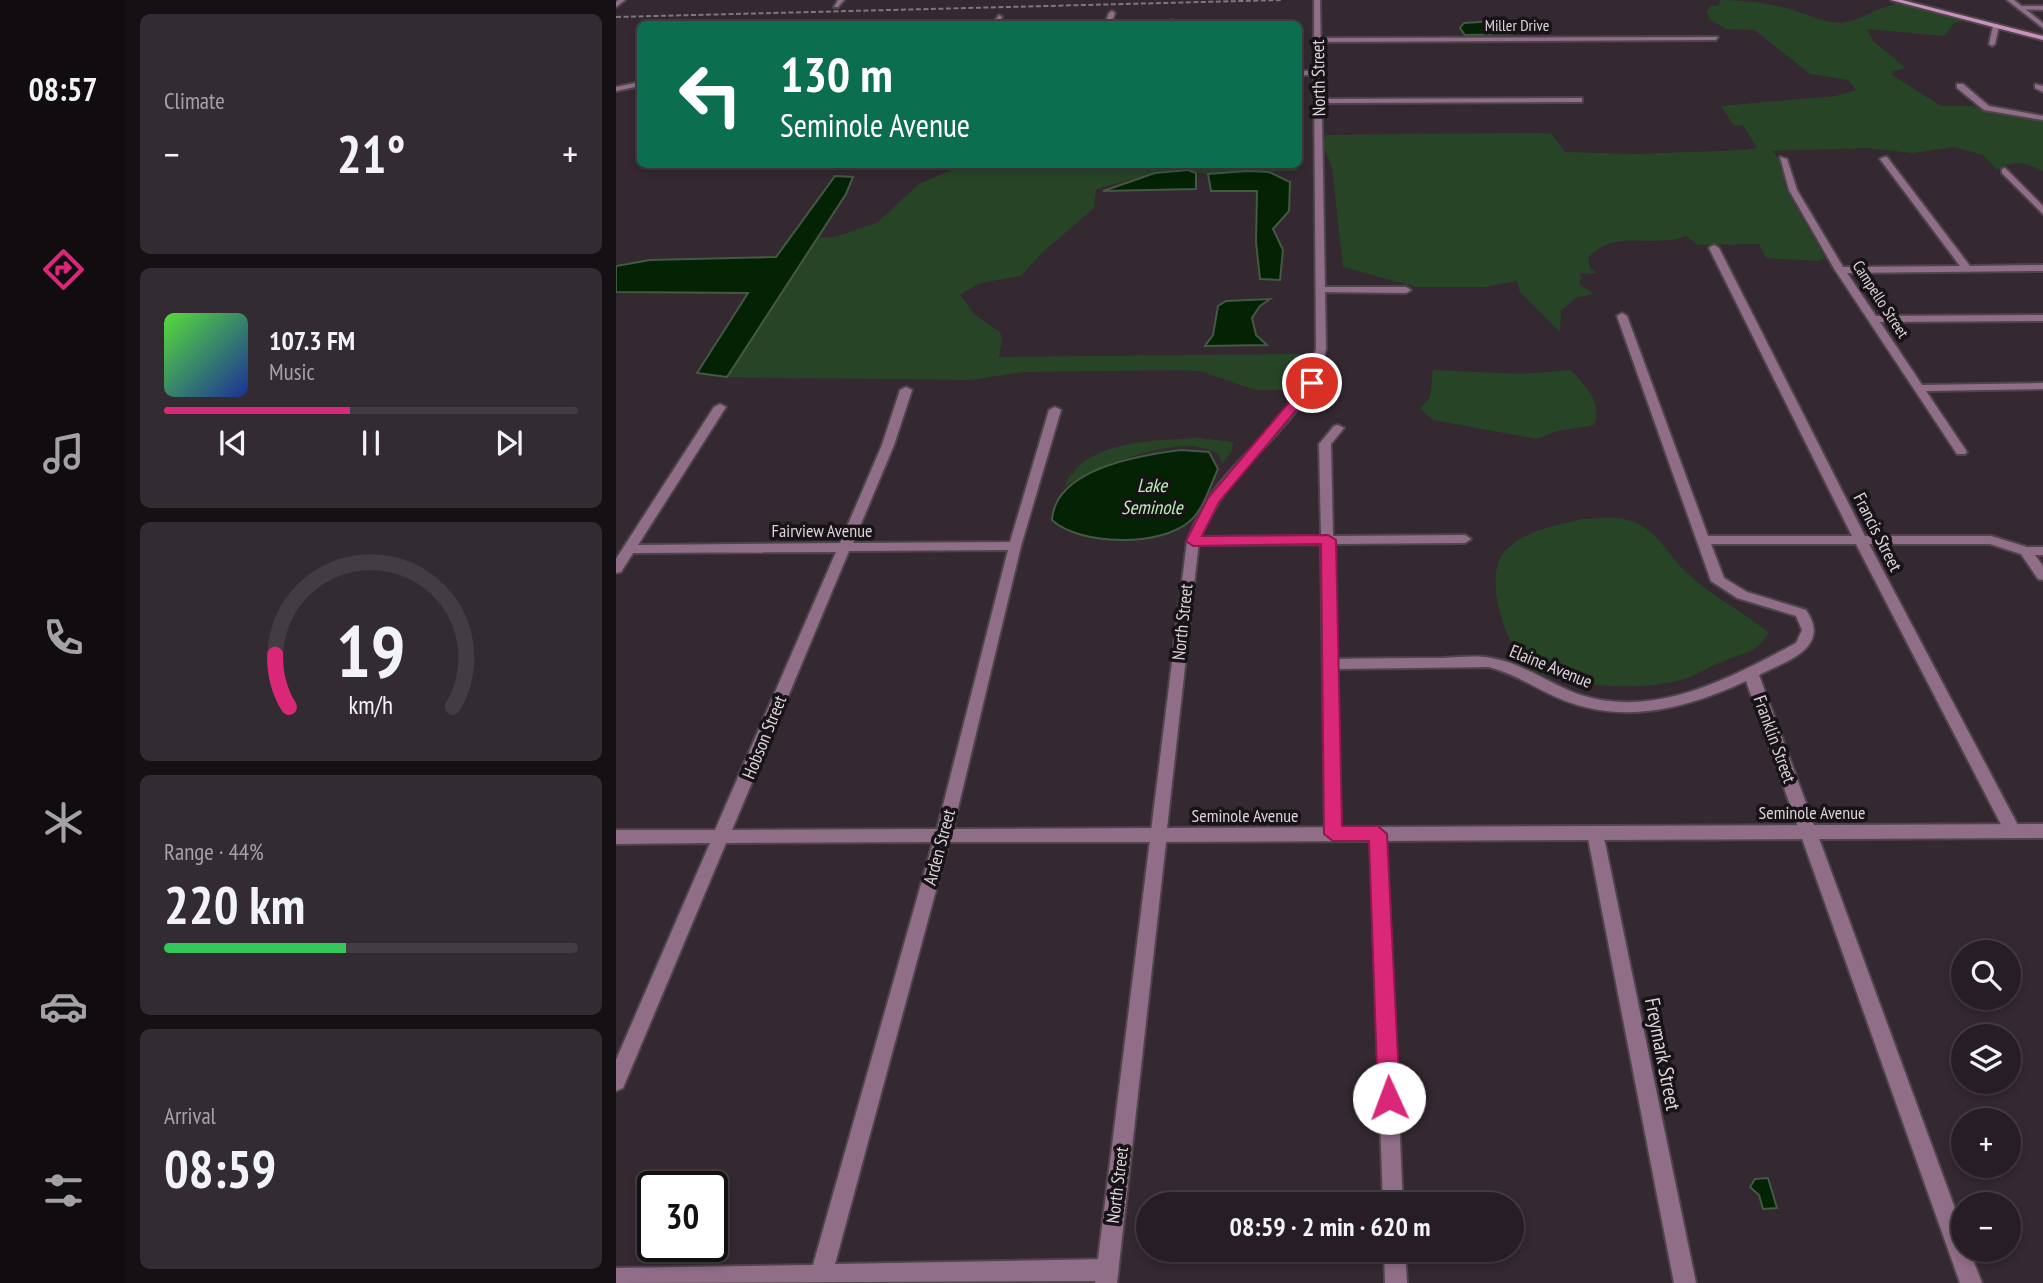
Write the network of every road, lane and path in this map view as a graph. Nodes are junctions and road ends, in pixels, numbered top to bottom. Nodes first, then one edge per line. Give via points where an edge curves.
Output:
1 (622, 0) edge
2 (1317, 0) edge
3 (1894, 0) edge
4 (1913, 0) edge
5 (2010, 0) edge
6 (616, 5) edge
7 (2020, 8) junction
8 (2043, 8) edge
9 (1112, 13) dead end
10 (999, 17) dead end
11 (997, 21) edge
12 (1109, 21) edge
13 (1996, 26) junction
14 (2043, 26) edge
15 (2043, 36) edge
16 (1716, 38) dead end
17 (1317, 40) junction
18 (1992, 44) dead end
19 (1302, 73) edge
20 (1318, 73) junction
21 (637, 86) edge
22 (1960, 86) dead end
23 (616, 89) edge
24 (1579, 100) dead end
25 (1319, 101) junction
26 (2043, 118) edge
27 (1783, 159) dead end
28 (1884, 159) dead end
29 (2005, 171) dead end
30 (2043, 211) edge
31 (1714, 248) dead end
32 (2043, 268) edge
33 (1967, 269) junction
34 (1840, 270) junction
35 (1320, 290) junction
36 (1406, 290) dead end
37 (1622, 316) dead end
38 (2043, 318) edge
39 (1873, 319) junction
40 (2043, 386) edge
41 (1919, 388) junction
42 (906, 390) dead end
43 (720, 407) dead end
44 (1055, 410) dead end
45 (1338, 428) dead end
46 (1961, 452) dead end
47 (1465, 539) dead end
48 (1328, 540) junction
49 (1703, 540) junction
50 (1193, 541) junction
51 (1861, 541) junction
52 (1015, 546) junction
53 (842, 547) junction
54 (629, 549) junction
55 (2026, 551) junction
56 (2043, 551) edge
57 (616, 569) edge
58 (2043, 576) edge
59 (1330, 664) junction
60 (1751, 674) junction
61 (1809, 831) junction
62 (2013, 831) junction
63 (2043, 831) edge
64 (1595, 833) junction
65 (1333, 834) junction
66 (1378, 834) junction
67 (1159, 835) junction
68 (943, 836) junction
69 (616, 837) edge
70 (722, 837) junction
71 (616, 1082) edge
72 (1393, 1192) edge
73 (1395, 1262) edge
74 (1107, 1277) edge
75 (820, 1278) edge
76 (616, 1279) edge
77 (1396, 1283) edge
78 (1685, 1283) edge
79 (1971, 1283) edge

1 - 6 street
2 - 17 street, North Street
3 - 13 main road
4 - 15 main road
5 - 7 street
7 - 8 street
7 - 14 street
9 - 12 street
10 - 11 street
13 - 15 main road
13 - 18 street
16 - 17 street, Miller Drive
17 - 20 street, North Street
19 - 20 street
20 - 25 street, North Street
21 - 23 street
22 - 26 street via 1987,108
24 - 25 street
25 - 35 street, North Street
27 - 34 street, Campello Street via 1793,190
28 - 33 street
29 - 30 street
31 - 51 street, Francis Street
32 - 33 street
33 - 34 street
34 - 39 street, Campello Street
35 - 36 street
35 - 50 street, North Street via 1321,349 1312,383 1213,501
37 - 49 street, Franklin Street
38 - 39 street
39 - 41 street, Campello Street
40 - 41 street
41 - 46 street, Campello Street
42 - 53 street, Hobson Street via 888,445
43 - 54 street
44 - 52 street, Arden Street
45 - 48 street via 1325,444
47 - 48 street
48 - 50 street
48 - 59 street
49 - 51 street
49 - 60 street, Franklin Street via 1718,581 1742,596 1792,608 1801,613 1810,629 1801,646
50 - 67 street, North Street
51 - 55 street via 1991,540
51 - 62 street, Francis Street
52 - 53 street, Fairview Avenue
52 - 68 street, Arden Street
53 - 54 street, Fairview Avenue
53 - 70 street, Hobson Street
54 - 57 street
55 - 56 street
55 - 58 street
59 - 60 street, Elaine Avenue via 1489,662 1510,666 1571,697 1618,706 1674,703
59 - 65 street
60 - 61 street, Franklin Street
61 - 62 street, Seminole Avenue
61 - 64 street, Seminole Avenue
61 - 79 street, Franklin Street
62 - 63 street, Seminole Avenue
64 - 66 street, Seminole Avenue
64 - 78 street, Freymark Street
65 - 66 street, Seminole Avenue
65 - 67 street, Seminole Avenue
66 - 72 street
67 - 68 street, Seminole Avenue
67 - 74 street, North Street
68 - 70 street, Seminole Avenue
68 - 75 street, Arden Street
69 - 70 street, Seminole Avenue
70 - 71 street, Hobson Street
73 - 77 street
74 - 75 street
75 - 76 street

